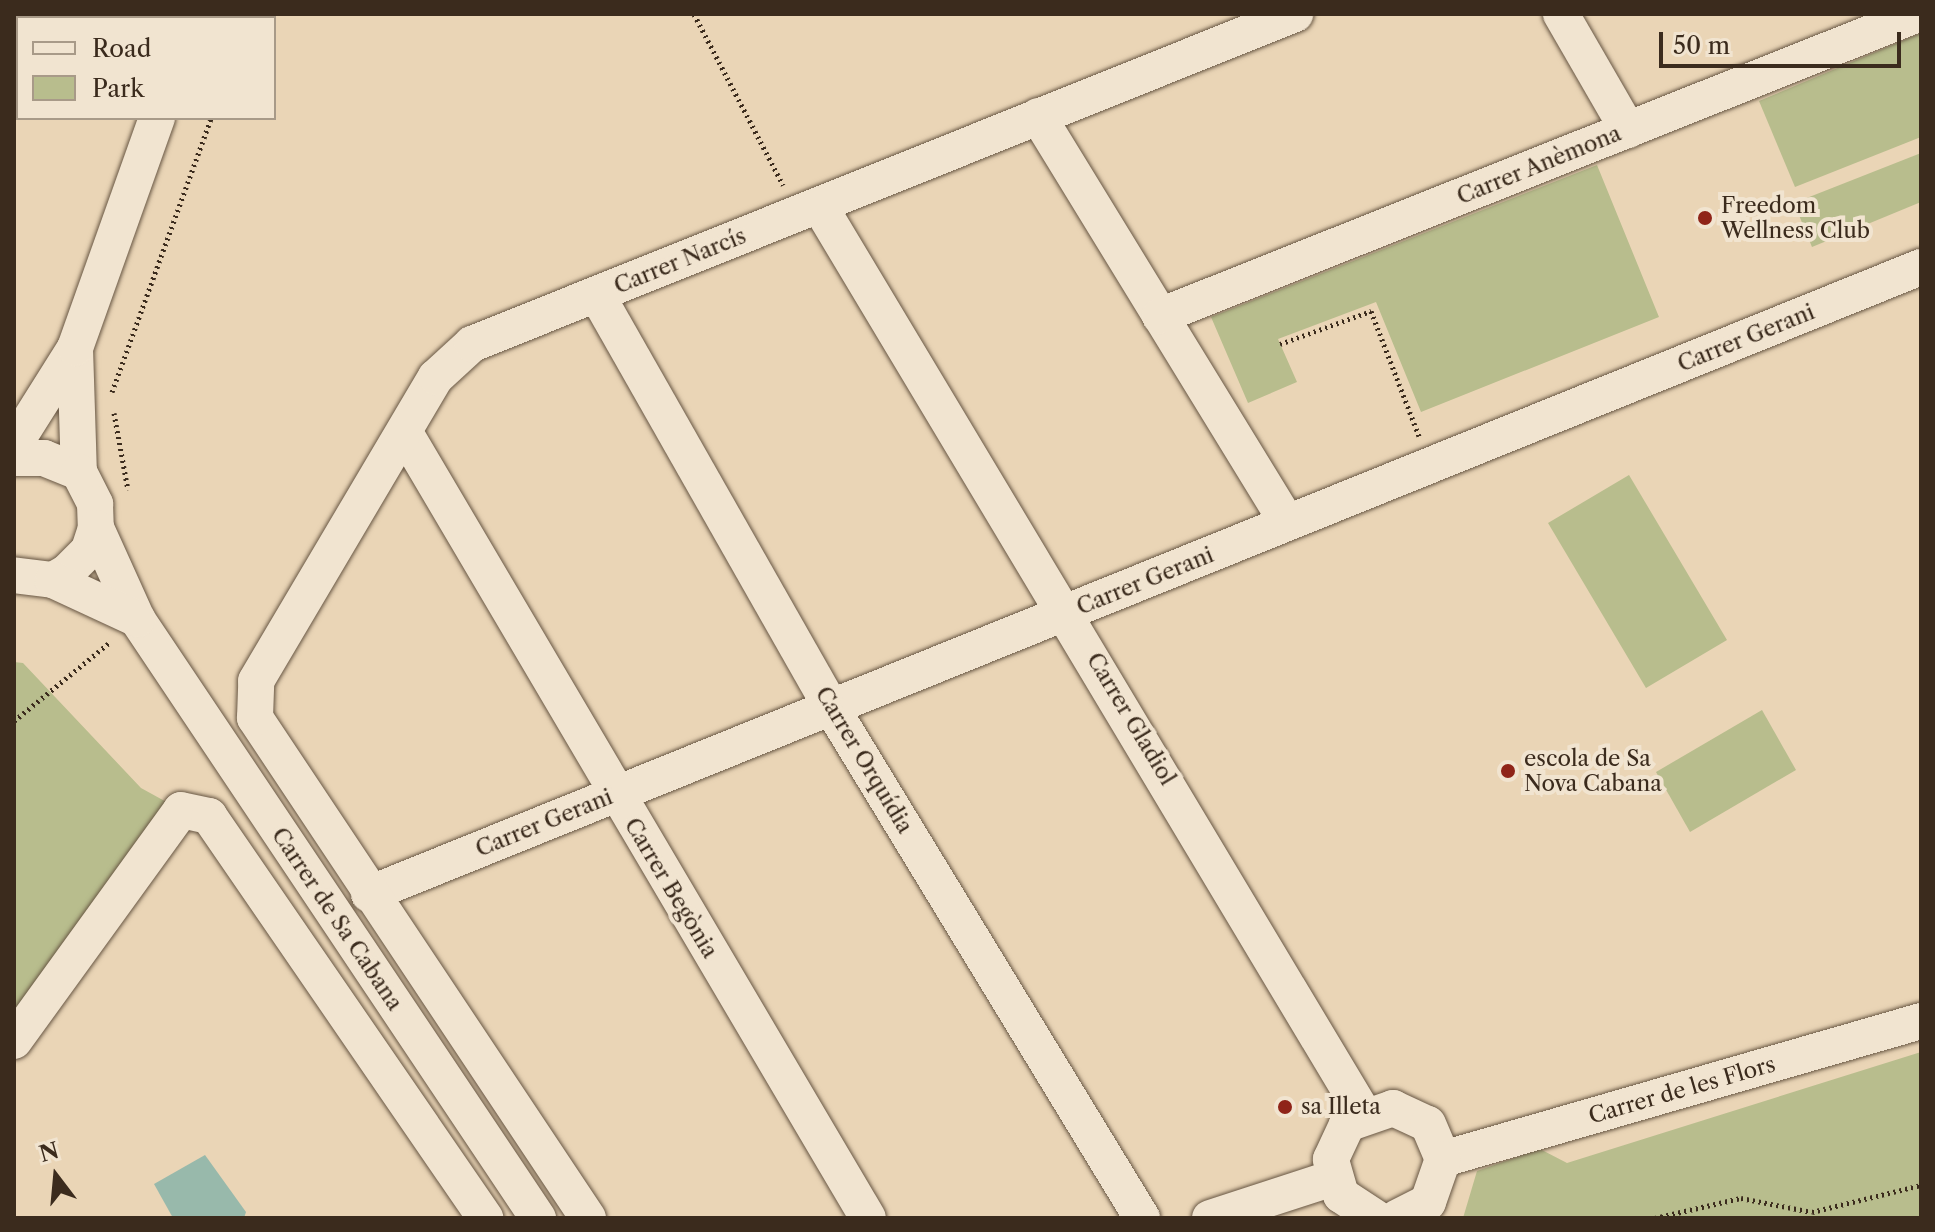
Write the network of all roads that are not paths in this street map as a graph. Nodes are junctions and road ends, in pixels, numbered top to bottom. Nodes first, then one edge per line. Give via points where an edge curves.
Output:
1 (1295, 14) edge
2 (1561, 14) edge
3 (1918, 14) edge
4 (1038, 116) junction
5 (156, 120) edge
6 (1628, 130) junction
7 (819, 205) junction
8 (1921, 267) edge
9 (597, 295) junction
10 (1160, 316) junction
11 (75, 348) junction
12 (405, 433) junction
13 (14, 445) edge
14 (14, 458) edge
15 (79, 472) junction
16 (1287, 523) junction
17 (96, 528) junction
18 (14, 575) edge
19 (53, 580) junction
20 (1067, 612) junction
21 (137, 619) junction
22 (831, 707) junction
23 (615, 794) junction
24 (369, 894) junction
25 (1921, 1021) edge
26 (14, 1041) edge
27 (1363, 1113) junction
28 (1443, 1159) junction
29 (1333, 1178) junction
30 (1408, 1217) edge
31 (485, 1218) edge
32 (538, 1218) edge
33 (588, 1218) edge
34 (868, 1218) edge
35 (1142, 1218) edge
36 (1210, 1218) edge
37 (1376, 1218) edge

1 - 4 street, Carrer Narcís
2 - 6 street
3 - 6 street, Carrer Anèmona
4 - 7 street, Carrer Narcís
4 - 10 street
5 - 11 street
6 - 10 street, Carrer Anèmona
7 - 9 street, Carrer Narcís
7 - 20 street, Carrer Gladiol
8 - 16 street, Carrer Gerani
9 - 12 street, Carrer Narcís via 472,344 436,377
9 - 22 street, Carrer Orquídia
10 - 16 street
11 - 13 street
11 - 15 street, Carrer de Sa Cabana
12 - 23 street, Carrer Begònia
12 - 24 street, Carrer Narcís via 256,681 255,718
14 - 15 street via 44,458
15 - 17 street, Carrer de Sa Cabana
16 - 20 street, Carrer Gerani
17 - 19 street via 89,550
17 - 21 street, Carrer de Sa Cabana
18 - 19 street
19 - 21 street
20 - 22 street, Carrer Gerani
20 - 27 street, Carrer Gladiol
21 - 32 street, Carrer de Sa Cabana
22 - 23 street, Carrer Gerani
22 - 35 street, Carrer Orquídia
23 - 24 street, Carrer Gerani
23 - 34 street, Carrer Begònia
24 - 33 street
25 - 28 street, Carrer de les Flors
26 - 31 street via 181,810 209,816
27 - 28 street via 1411,1113 1439,1140
27 - 29 street via 1336,1140
28 - 30 street via 1439,1186
29 - 36 street
29 - 37 street via 1354,1209

